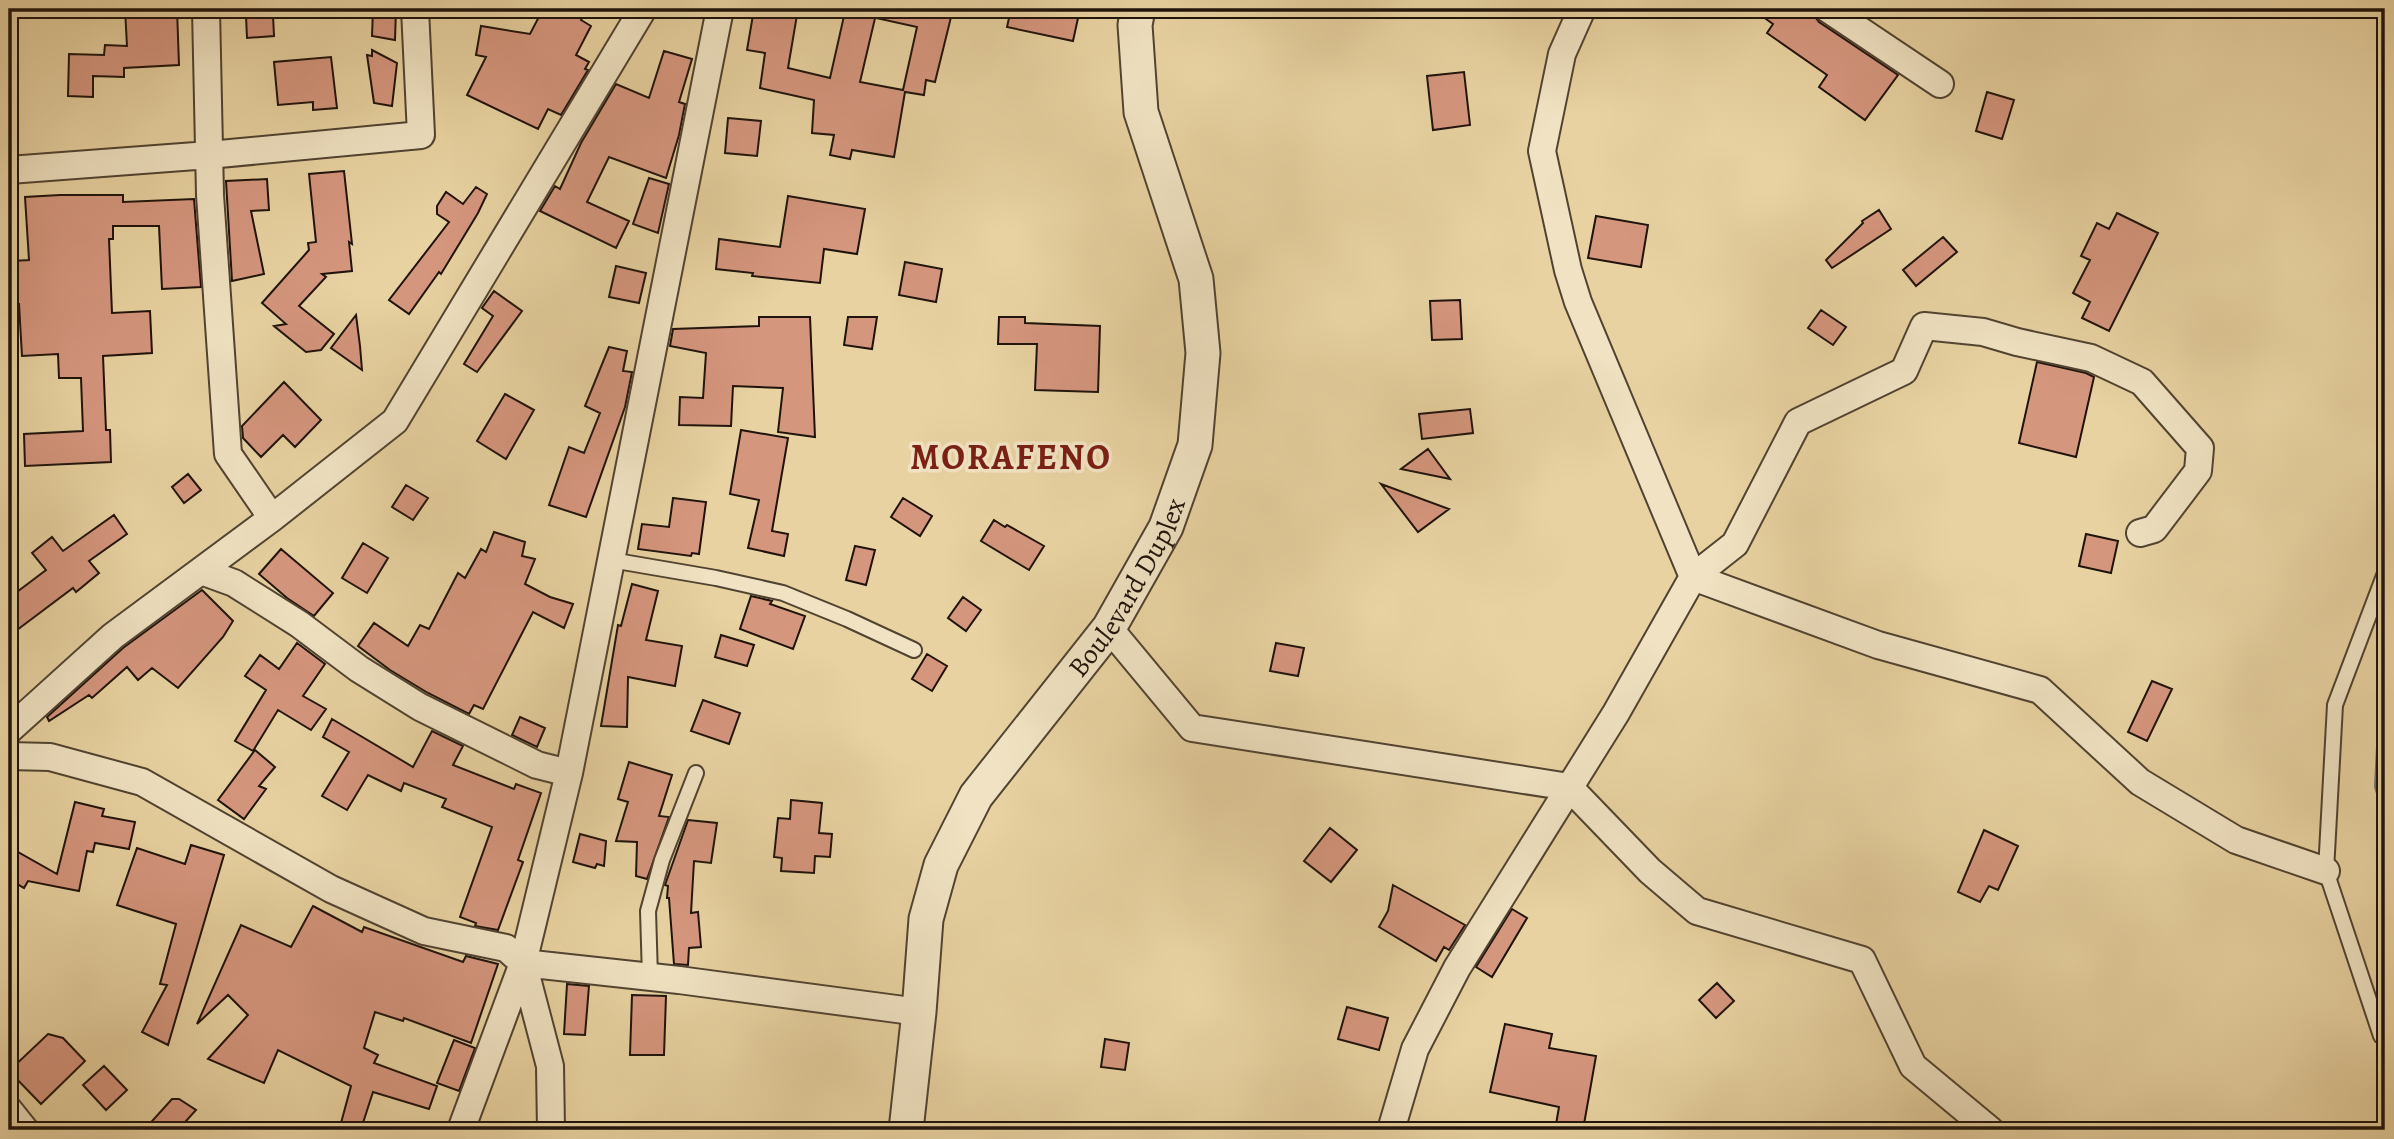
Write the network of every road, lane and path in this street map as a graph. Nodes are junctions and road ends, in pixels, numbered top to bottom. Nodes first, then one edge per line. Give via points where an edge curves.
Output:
1 (205, 9) edge
2 (415, 9) edge
3 (643, 9) edge
4 (720, 9) edge
5 (1138, 9) edge
6 (1582, 9) edge
7 (1828, 9) edge
8 (1940, 84) dead end
9 (209, 155) junction
10 (9, 170) edge
11 (272, 519) junction
12 (2140, 533) dead end
13 (611, 559) junction
14 (201, 571) junction
15 (2385, 573) edge
16 (1693, 576) junction
17 (1109, 628) junction
18 (914, 650) dead end
19 (9, 730) edge
20 (9, 756) edge
21 (569, 773) junction
22 (696, 773) dead end
23 (1569, 787) junction
24 (2326, 871) junction
25 (523, 963) junction
26 (650, 977) junction
27 (919, 1012) junction
28 (2381, 1036) dead end
29 (9, 1110) edge
30 (25, 1130) edge
31 (461, 1130) edge
32 (551, 1130) edge
33 (906, 1130) edge
34 (1391, 1130) edge
35 (1990, 1130) edge

1 - 9 street
2 - 9 street via 421,135
3 - 11 street via 395,421
4 - 13 street
5 - 17 street, Boulevard Duplex via 1140,111 1196,279 1203,353 1195,445 1166,527
6 - 16 street via 1562,54 1542,151 1578,302
7 - 8 street
9 - 10 street
9 - 11 street via 228,453
11 - 14 street
12 - 16 street via 2154,528 2198,471 2200,448 2142,382 2091,358 1983,332 1924,326 1904,372 1798,422 1735,544
13 - 18 lane via 783,593
13 - 21 street
14 - 19 street via 113,636
14 - 21 street via 234,583 283,613 420,707 537,765
15 - 24 lane via 2335,705
16 - 23 street
16 - 24 street via 1878,645 2040,690 2140,782 2236,840
17 - 23 street via 1192,728
17 - 27 street, Boulevard Duplex via 976,796 941,865 926,919
20 - 25 street via 50,757 142,782 331,889 424,931 506,948
21 - 25 street
22 - 26 lane via 667,847 649,911
23 - 34 street via 1457,968 1415,1049
23 - 35 street via 1650,871 1697,911 1862,960 1913,1066
24 - 28 lane
25 - 26 street
25 - 31 street
25 - 32 street via 550,1066
26 - 27 street
27 - 33 street, Boulevard Duplex
29 - 30 street

